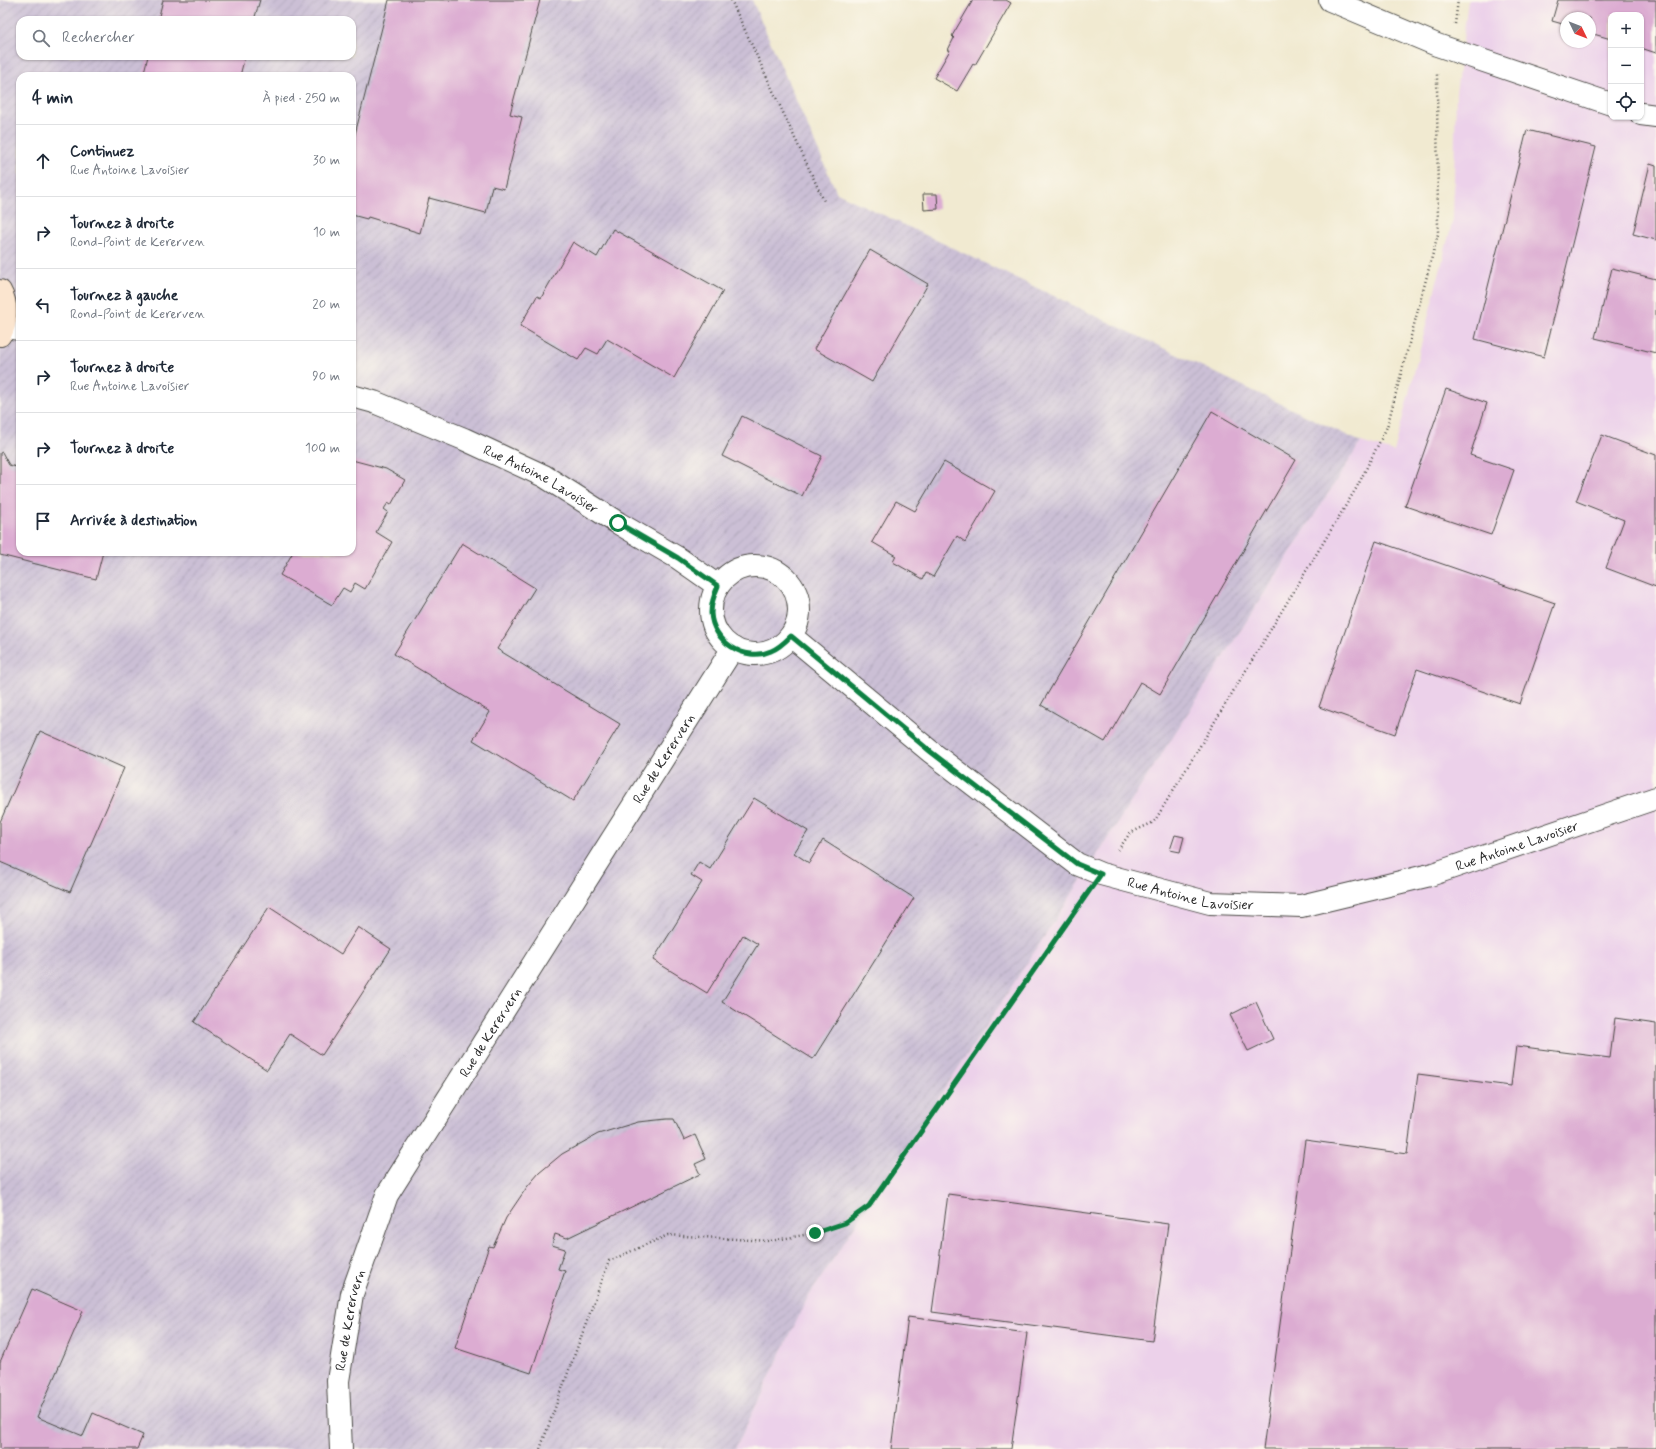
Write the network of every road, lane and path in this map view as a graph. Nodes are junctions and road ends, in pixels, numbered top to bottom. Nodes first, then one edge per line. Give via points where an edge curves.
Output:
1 (731, 0) edge
2 (1330, 0) edge
3 (1437, 45) junction
4 (1608, 103) edge
5 (1644, 114) edge
6 (1656, 116) edge
7 (824, 201) dead end
8 (0, 291) edge
9 (8, 330) edge
10 (356, 397) edge
11 (718, 586) junction
12 (791, 636) junction
13 (733, 648) junction
14 (1656, 798) edge
15 (1101, 874) junction
16 (341, 1449) edge
17 (540, 1449) edge

1 - 7 path
2 - 3 street
3 - 4 street
3 - 15 path via 1438,234 1387,427 1358,487 1154,822 1130,832
5 - 6 street
8 - 9 street
10 - 11 street, Rue Antoine Lavoisier via 458,436 544,476 678,558
11 - 12 street via 740,569 754,566 768,568 780,574 790,583 797,596 797,624
11 - 13 street via 712,599 712,620 722,639
12 - 13 street via 782,646 770,652 745,653
12 - 15 street, Rue Antoine Lavoisier via 949,766 1077,864
13 - 16 street, Rue de Kerervern via 387,1195 352,1294 338,1381
14 - 15 street, Rue Antoine Lavoisier via 1430,875 1301,906 1210,903
15 - 17 path via 869,1206 845,1223 815,1233 770,1241 668,1235 609,1261

